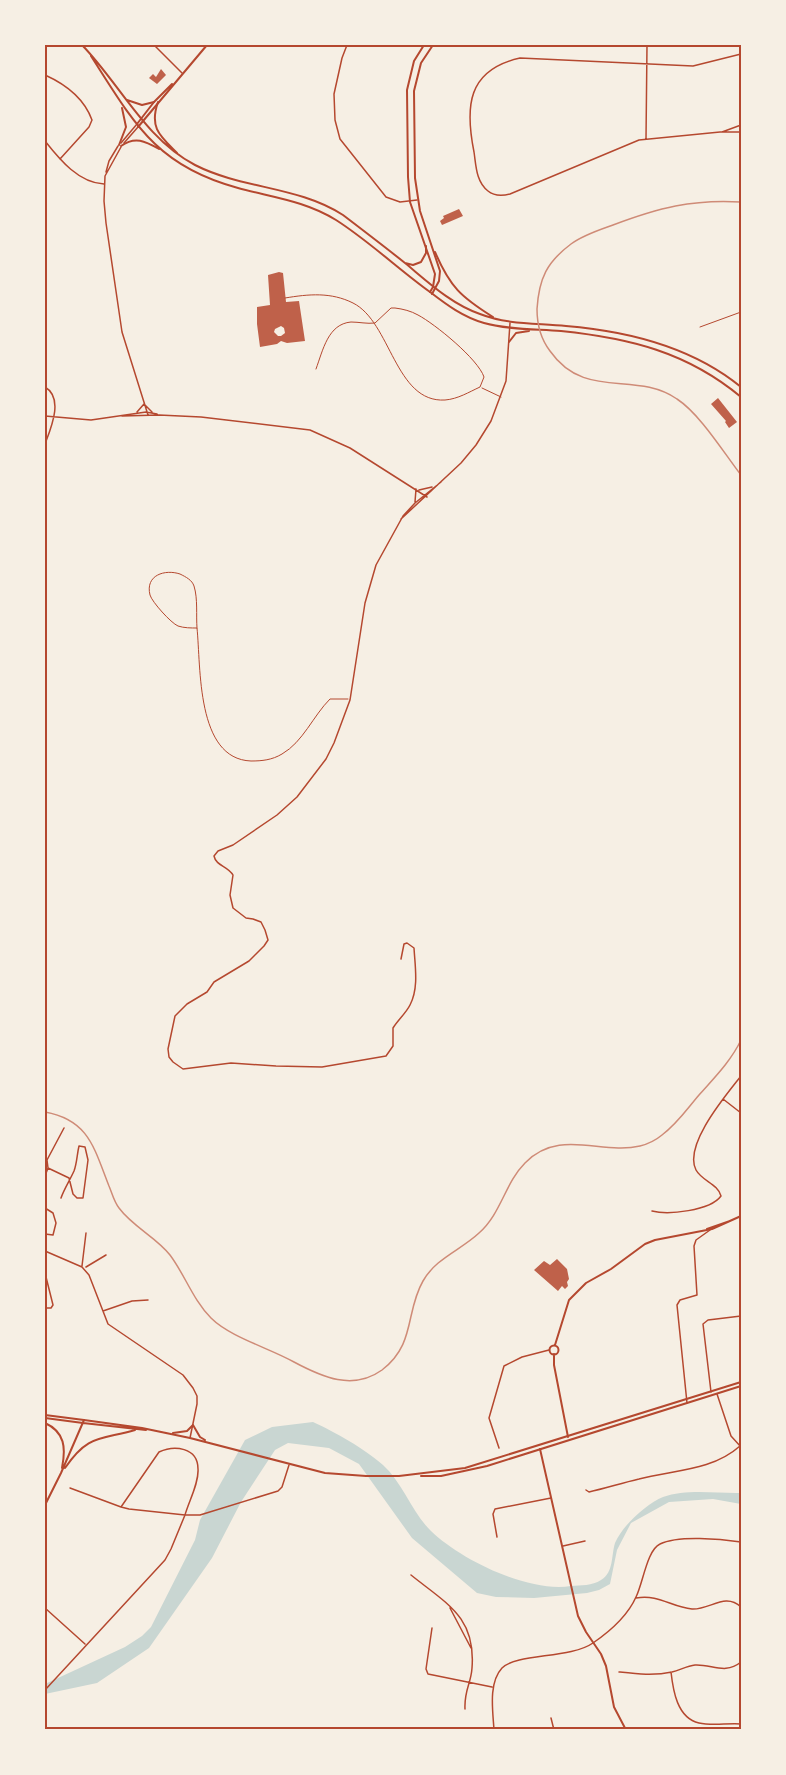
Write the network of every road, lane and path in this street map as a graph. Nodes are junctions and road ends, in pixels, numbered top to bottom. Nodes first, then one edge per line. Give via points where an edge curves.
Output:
1 (82, 45) edge
2 (154, 45) edge
3 (207, 45) edge
4 (347, 45) edge
5 (424, 45) edge
6 (433, 45) edge
7 (647, 45) edge
8 (88, 51) junction
9 (741, 54) edge
10 (647, 65) junction
11 (182, 73) junction
12 (45, 75) edge
13 (127, 100) junction
14 (156, 102) junction
15 (122, 106) junction
16 (142, 120) junction
17 (137, 125) junction
18 (741, 125) edge
19 (720, 132) junction
20 (741, 132) edge
21 (646, 139) junction
22 (45, 141) edge
23 (120, 146) junction
24 (164, 153) junction
25 (182, 158) junction
26 (60, 159) junction
27 (105, 184) junction
28 (417, 200) junction
29 (410, 202) junction
30 (426, 246) junction
31 (435, 252) junction
32 (403, 262) junction
33 (435, 288) junction
34 (431, 293) junction
35 (285, 298) dead end
36 (741, 312) edge
37 (496, 319) junction
38 (510, 322) junction
39 (375, 323) junction
40 (510, 327) junction
41 (700, 327) dead end
42 (533, 330) junction
43 (509, 342) junction
44 (316, 369) dead end
45 (45, 387) edge
46 (480, 387) junction
47 (741, 387) edge
48 (501, 397) junction
49 (741, 397) edge
50 (144, 404) junction
51 (146, 412) junction
52 (153, 412) junction
53 (134, 414) junction
54 (159, 415) junction
55 (45, 416) edge
56 (122, 416) junction
57 (148, 416) junction
58 (53, 418) junction
59 (45, 444) edge
60 (441, 482) junction
61 (433, 487) junction
62 (417, 490) junction
63 (425, 496) junction
64 (415, 503) junction
65 (401, 519) junction
66 (197, 628) junction
67 (350, 700) junction
68 (401, 959) dead end
69 (741, 1076) edge
70 (723, 1099) junction
71 (741, 1113) edge
72 (64, 1128) dead end
73 (46, 1160) edge
74 (48, 1168) junction
75 (45, 1176) edge
76 (69, 1178) junction
77 (62, 1198) dead end
78 (45, 1208) edge
79 (652, 1211) dead end
80 (741, 1216) edge
81 (733, 1220) junction
82 (712, 1229) junction
83 (706, 1230) junction
84 (86, 1233) dead end
85 (45, 1234) edge
86 (45, 1252) edge
87 (106, 1255) dead end
88 (83, 1268) junction
89 (45, 1273) edge
90 (148, 1300) dead end
91 (45, 1308) edge
92 (102, 1311) junction
93 (741, 1316) edge
94 (555, 1345) junction
95 (549, 1350) junction
96 (554, 1354) junction
97 (741, 1382) edge
98 (741, 1386) edge
99 (716, 1392) junction
100 (711, 1394) junction
101 (687, 1402) junction
102 (45, 1416) edge
103 (84, 1422) junction
104 (45, 1423) edge
105 (193, 1425) junction
106 (135, 1430) junction
107 (146, 1430) junction
108 (170, 1434) junction
109 (190, 1438) junction
110 (568, 1439) junction
111 (213, 1443) junction
112 (740, 1446) edge
113 (499, 1448) dead end
114 (540, 1448) junction
115 (289, 1464) junction
116 (61, 1473) junction
117 (70, 1488) dead end
118 (586, 1490) dead end
119 (552, 1498) junction
120 (45, 1505) edge
121 (121, 1507) junction
122 (185, 1515) junction
123 (496, 1537) dead end
124 (585, 1541) dead end
125 (741, 1542) edge
126 (562, 1546) junction
127 (411, 1575) dead end
128 (636, 1598) junction
129 (450, 1607) junction
130 (741, 1607) edge
131 (45, 1608) edge
132 (460, 1617) junction
133 (455, 1620) junction
134 (432, 1628) dead end
135 (594, 1643) junction
136 (85, 1644) junction
137 (471, 1648) junction
138 (741, 1662) edge
139 (619, 1672) dead end
140 (671, 1672) junction
141 (468, 1683) junction
142 (494, 1688) junction
143 (45, 1690) edge
144 (465, 1709) dead end
145 (552, 1718) dead end
146 (741, 1724) edge
147 (494, 1730) edge
148 (554, 1730) edge
149 (627, 1730) edge

1 - 8 main road
2 - 11 street
3 - 11 main road
4 - 29 street via 334,94 340,139 386,197
5 - 29 main road via 414,61 407,90
6 - 28 main road via 421,63 414,91
7 - 10 street
8 - 13 main road
8 - 15 main road
9 - 10 street via 693,66
10 - 21 street
10 - 21 street via 536,57 507,61 481,80 468,115 480,182 489,192 501,196
11 - 14 main road
12 - 26 street via 72,91 92,120
13 - 14 main road via 142,105
13 - 16 main road
14 - 16 main road
14 - 25 main road via 155,126
15 - 17 main road
15 - 23 main road via 126,127
16 - 17 main road
16 - 25 main road
17 - 23 street
17 - 24 main road
18 - 19 street
19 - 20 street
19 - 21 street
22 - 26 street
23 - 24 main road via 139,140
23 - 27 street
24 - 34 main road via 205,177 297,202 328,215
25 - 32 main road via 209,172 328,206
26 - 27 street via 86,180
27 - 50 street via 117,306
28 - 29 street
28 - 31 main road
29 - 30 main road
30 - 32 main road via 421,262
30 - 33 main road
31 - 33 main road via 440,275
31 - 37 main road via 457,291
32 - 33 main road
33 - 34 main road
33 - 37 main road via 466,308
34 - 40 main road via 470,318
35 - 39 lane via 315,294 332,297 355,304
36 - 41 lane
37 - 38 main road
38 - 40 street
38 - 47 main road via 608,330 640,338 683,353
39 - 44 lane via 349,323 333,330
39 - 46 lane via 401,371 427,396 456,398
39 - 46 lane via 392,308 416,314 479,366 484,377
40 - 42 main road
40 - 43 street
42 - 43 main road via 516,333
42 - 49 main road via 614,337 653,348 700,369
43 - 48 street
45 - 58 street via 54,396
46 - 48 lane
48 - 60 street via 476,445
50 - 51 street
50 - 52 street
50 - 53 street
51 - 52 street
51 - 53 street
51 - 57 street
52 - 54 street
53 - 56 street
54 - 57 street
54 - 62 street via 310,430 350,448
55 - 58 street
56 - 57 street
56 - 58 street via 91,420
58 - 59 street
60 - 61 street
60 - 63 street
61 - 62 street
61 - 63 street
62 - 63 street
62 - 64 street
63 - 64 street
63 - 65 street
64 - 65 street
65 - 67 street via 372,578
66 - 66 lane via 179,626 152,600 150,584 157,575 170,572 191,581
66 - 67 lane via 207,721 218,742 231,755 258,761 284,754 330,699
67 - 68 street via 334,743 297,797 214,857 233,875 233,908 246,918 261,922 268,940 249,961 214,982 175,1016 168,1049 170,1059 186,1069 231,1063 322,1067 386,1056 393,1046 393,1028 410,1005 415,985 411,945 404,944
69 - 70 street
70 - 71 street
70 - 79 street via 711,1114 693,1159 697,1172 721,1196 690,1210
72 - 73 street
73 - 74 street
74 - 75 street
74 - 76 street
76 - 76 street via 79,1145 85,1147 88,1160 83,1198 74,1194
76 - 77 street
78 - 85 street via 54,1213 56,1223 53,1235
80 - 81 main road
81 - 82 main road
81 - 83 main road
82 - 83 main road
82 - 101 street via 694,1246 697,1295 676,1305
83 - 94 main road via 645,1244 579,1287 566,1308
84 - 88 street
86 - 88 street
87 - 88 street
88 - 92 street
89 - 91 street via 53,1305
90 - 92 street via 132,1300
92 - 105 street via 111,1326 188,1380 197,1396
93 - 100 street via 703,1324
94 - 95 main road
94 - 96 main road via 558,1350
95 - 96 main road
95 - 113 street via 504,1366 489,1418
96 - 110 main road
97 - 99 main road
98 - 99 main road
99 - 100 main road
99 - 112 street via 729,1431
100 - 101 main road
101 - 110 main road
102 - 103 main road
103 - 106 main road
103 - 107 main road
103 - 116 main road
104 - 116 main road via 64,1442
105 - 108 main road via 187,1431
105 - 109 street
105 - 111 main road via 200,1437
106 - 107 main road
106 - 116 main road via 90,1442
107 - 108 main road
108 - 109 main road
109 - 111 main road
110 - 114 main road
111 - 115 main road
112 - 118 street via 711,1464
114 - 115 main road via 466,1471 434,1476 356,1476
114 - 119 main road
115 - 122 street via 278,1491 200,1515
116 - 120 main road
117 - 121 street
119 - 123 street via 495,1509
119 - 126 main road
121 - 122 street
121 - 122 street via 159,1452 184,1448 193,1456 198,1469
122 - 136 street via 165,1560
124 - 126 street
125 - 128 street via 688,1539 656,1546
126 - 135 main road via 575,1605
127 - 129 street
128 - 130 street via 657,1598 693,1609 726,1600
128 - 135 street
129 - 132 street
129 - 133 street
131 - 136 street
132 - 133 street
132 - 137 street via 470,1632
133 - 137 street
134 - 141 street via 426,1672
135 - 142 street via 571,1653 510,1662 501,1670
135 - 149 main road via 606,1666 614,1707
136 - 143 street
137 - 141 street
138 - 140 street via 728,1668 695,1665
139 - 140 street
140 - 146 street via 676,1700 688,1718 699,1723
141 - 142 street
141 - 144 street
142 - 147 street
145 - 148 street

